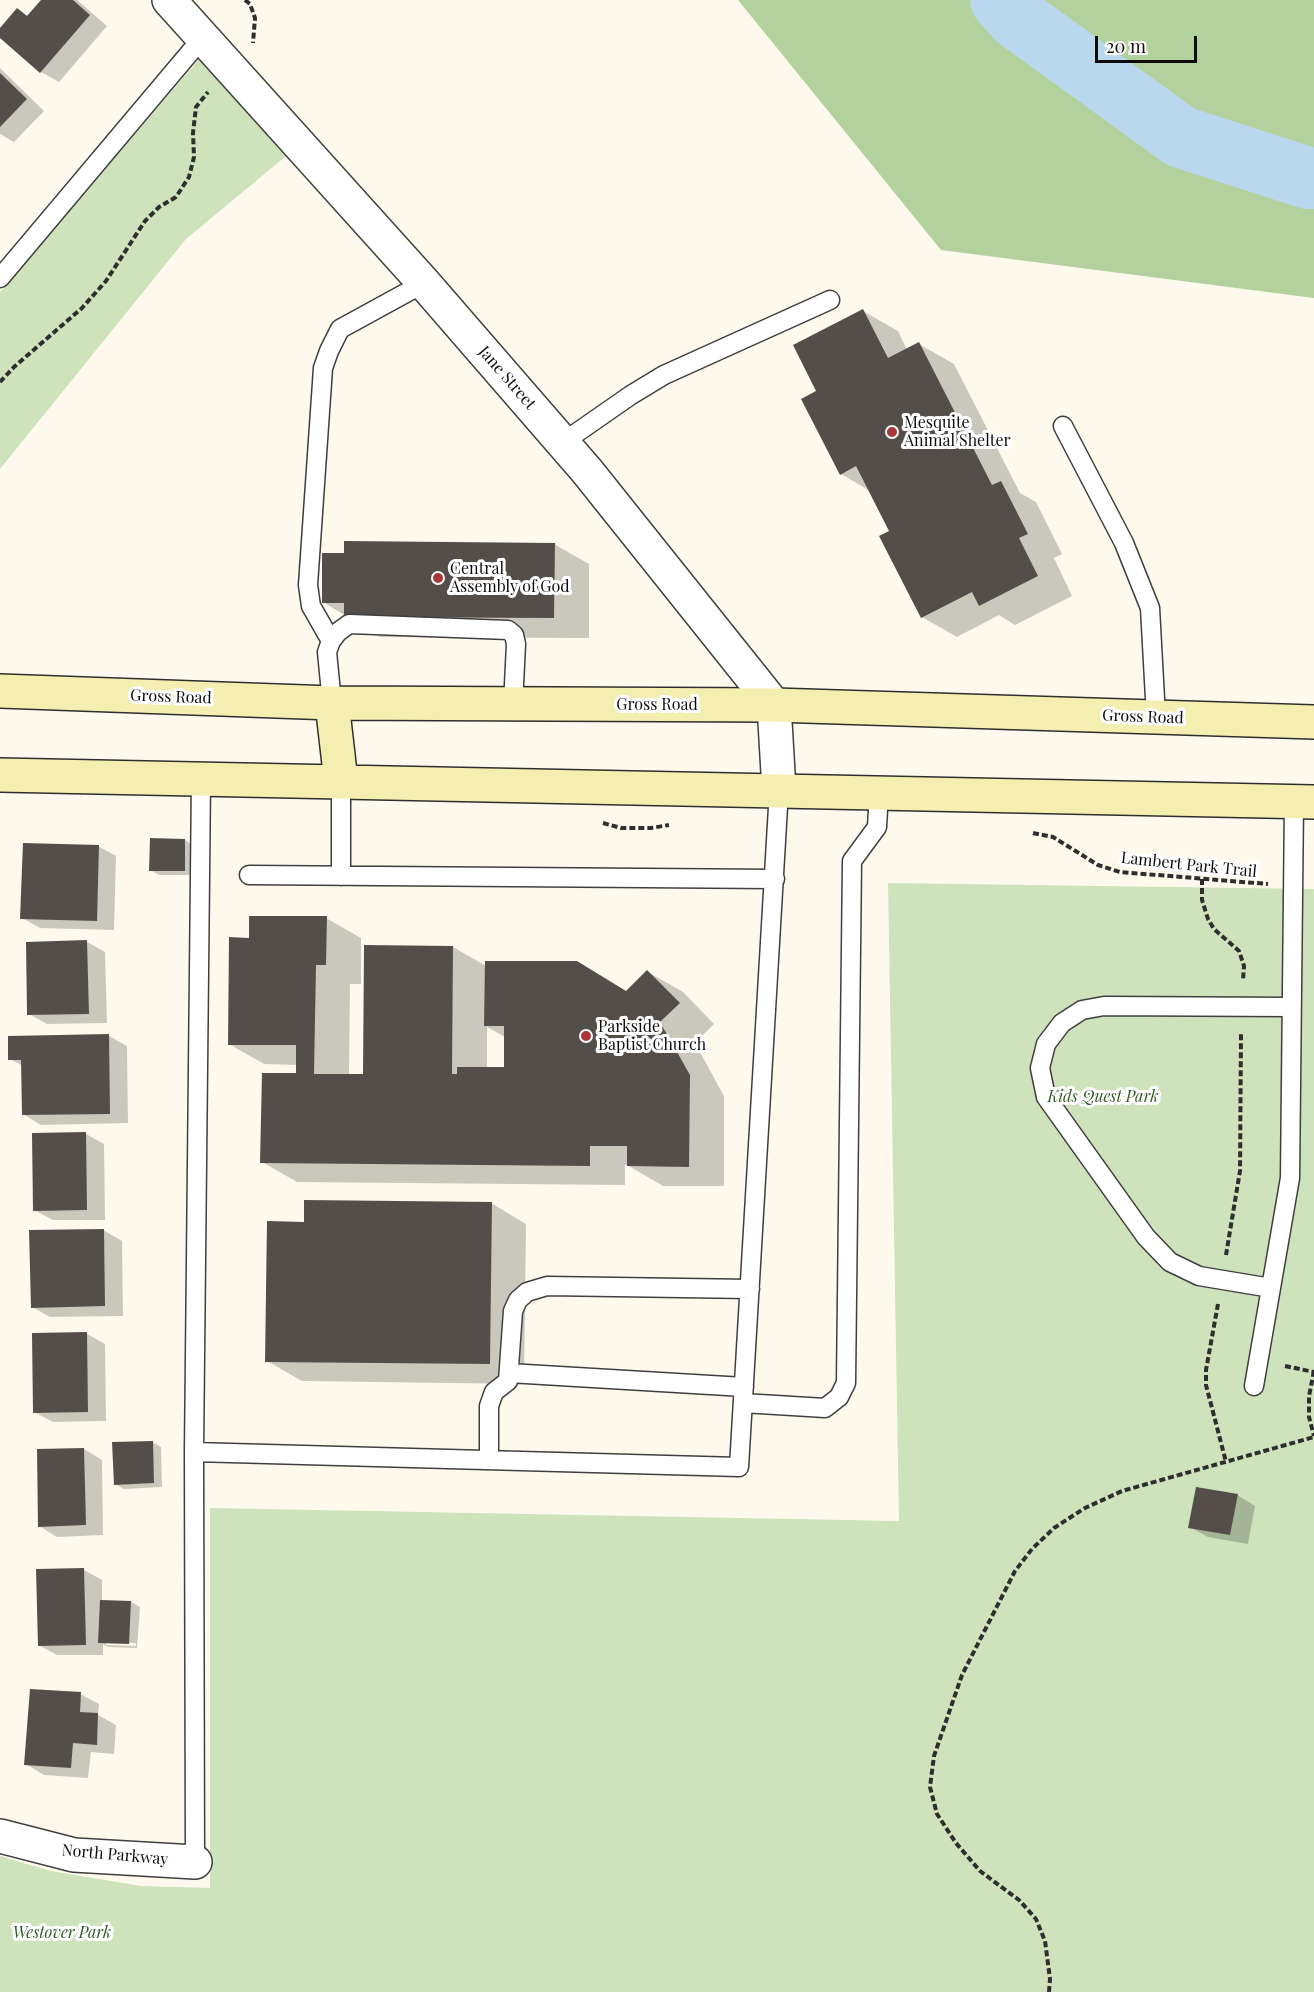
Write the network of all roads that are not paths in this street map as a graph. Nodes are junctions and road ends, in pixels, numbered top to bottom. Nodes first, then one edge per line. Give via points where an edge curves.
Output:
1 (169, 0) edge
2 (203, 37) junction
3 (0, 278) edge
4 (424, 283) junction
5 (830, 300) dead end
6 (1063, 426) dead end
7 (562, 443) junction
8 (331, 641) junction
9 (0, 691) edge
10 (332, 704) junction
11 (513, 705) junction
12 (774, 705) junction
13 (1156, 717) junction
14 (1314, 722) edge
15 (0, 776) edge
16 (201, 779) junction
17 (341, 781) junction
18 (779, 790) junction
19 (879, 792) junction
20 (1304, 802) edge
21 (249, 875) dead end
22 (341, 876) junction
23 (776, 879) junction
24 (1291, 1007) junction
25 (1271, 1287) junction
26 (750, 1289) junction
27 (509, 1373) junction
28 (1254, 1386) dead end
29 (744, 1395) junction
30 (194, 1452) junction
31 (489, 1460) junction
32 (0, 1836) edge
33 (195, 1862) joint

1 - 2 street, Jane Street
2 - 3 lane
2 - 4 street, Jane Street
4 - 7 street, Jane Street
4 - 8 lane via 340,328 323,368 308,585 310,606
5 - 7 lane via 664,375
6 - 13 lane via 1124,543 1150,608
7 - 12 street, Jane Street
8 - 10 lane via 327,652
8 - 11 lane via 350,624 507,630 514,635 516,644
9 - 10 main road, Gross Road
10 - 11 main road, Gross Road
10 - 17 main road
11 - 12 main road, Gross Road
12 - 13 main road, Gross Road
12 - 18 street
13 - 14 main road, Gross Road
15 - 16 main road
16 - 17 main road
16 - 30 lane
17 - 18 main road
17 - 22 lane
18 - 19 main road
18 - 23 lane
19 - 20 main road
19 - 29 lane via 877,827 852,861 846,1383 825,1408
20 - 24 lane via 1293,885
21 - 22 lane
22 - 23 lane
23 - 26 lane
24 - 25 lane via 1290,1178
24 - 25 lane via 1104,1006 1082,1010 1062,1023 1046,1044 1040,1068 1046,1097 1146,1237 1170,1262 1199,1276
25 - 28 lane
26 - 27 lane via 554,1286 527,1292 513,1311
26 - 29 lane
27 - 29 lane
27 - 31 lane via 508,1381 494,1392 489,1406
29 - 31 lane via 739,1467
30 - 31 lane
30 - 33 lane
32 - 33 street, North Parkway via 74,1855

